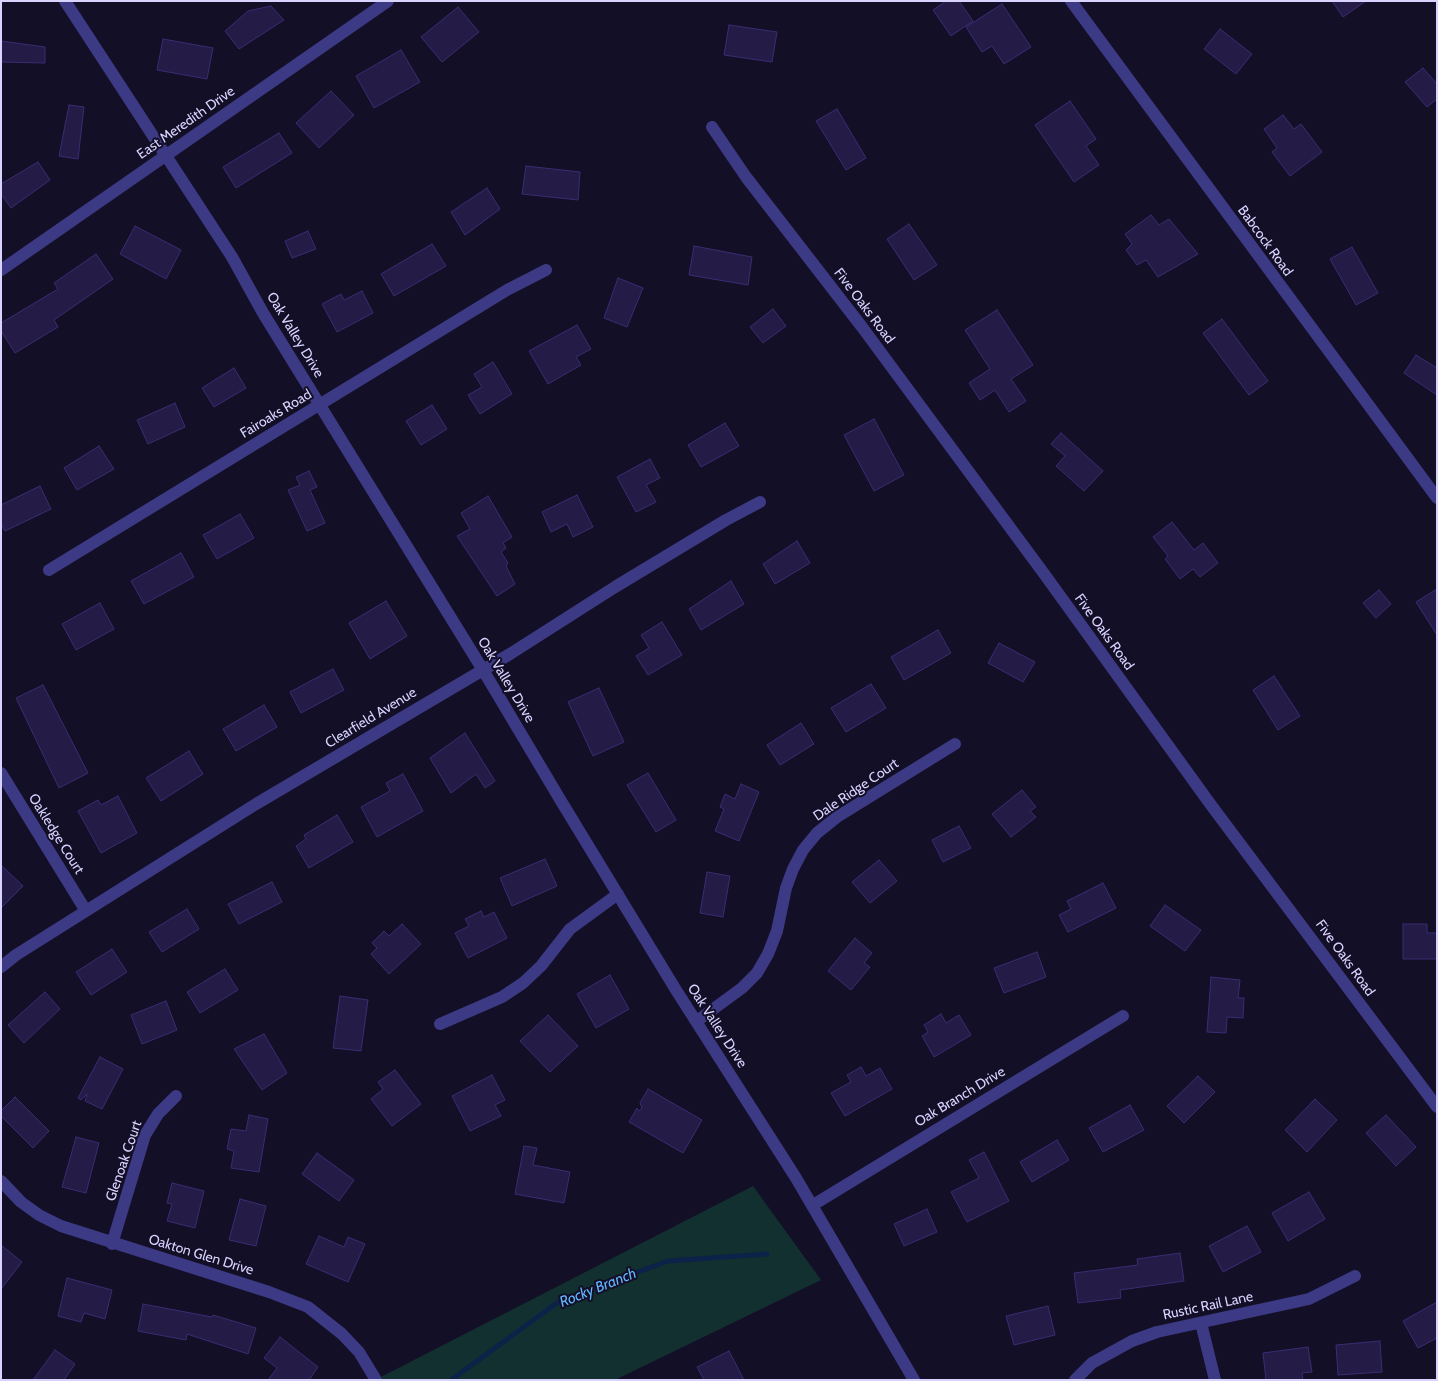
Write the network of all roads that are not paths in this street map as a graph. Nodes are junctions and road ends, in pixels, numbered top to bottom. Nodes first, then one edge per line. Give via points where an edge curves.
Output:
1 (65, 1) edge
2 (388, 1) edge
3 (1071, 1) edge
4 (712, 127) dead end
5 (166, 156) junction
6 (1, 270) edge
7 (546, 270) dead end
8 (320, 405) junction
9 (1437, 498) edge
10 (760, 502) dead end
11 (49, 570) dead end
12 (483, 670) junction
13 (955, 744) dead end
14 (1, 772) edge
15 (618, 894) junction
16 (86, 911) junction
17 (1, 967) edge
18 (1123, 1016) dead end
19 (696, 1021) junction
20 (440, 1024) dead end
21 (176, 1096) dead end
22 (1437, 1107) edge
23 (1, 1181) edge
24 (812, 1205) junction
25 (112, 1244) junction
26 (1355, 1276) dead end
27 (1201, 1323) junction
28 (376, 1380) edge
29 (914, 1380) edge
30 (1075, 1380) edge
31 (1215, 1380) edge

1 - 5 street, Oak Valley Drive
2 - 5 street, East Meredith Drive
3 - 9 street, Babcock Road
4 - 22 street, Five Oaks Road
5 - 6 street, East Meredith Drive
5 - 8 street, Oak Valley Drive
7 - 8 street, Fairoaks Road via 507,290
8 - 11 street, Fairoaks Road
8 - 12 street, Oak Valley Drive
10 - 12 street, Clearfield Avenue via 615,587
12 - 15 street, Oak Valley Drive
12 - 16 street, Clearfield Avenue via 256,804
13 - 19 street, Dale Ridge Court via 837,817 803,850 786,888 777,931 757,973 735,994
14 - 16 street, Oakledge Court
15 - 19 street, Oak Valley Drive
15 - 20 street via 570,929 523,983 502,997
16 - 17 street, Clearfield Avenue
18 - 24 street, Oak Branch Drive
19 - 24 street, Oak Valley Drive
21 - 25 street, Glenoak Court via 149,1127
23 - 25 street, Oakton Glen Drive via 39,1215
24 - 29 street, Oak Valley Drive
25 - 28 street, Oakton Glen Drive via 270,1292 308,1308 342,1334 359,1352
26 - 27 street, Rustic Rail Lane via 1309,1299
27 - 30 street, Rustic Rail Lane via 1132,1341 1092,1363
27 - 31 street

